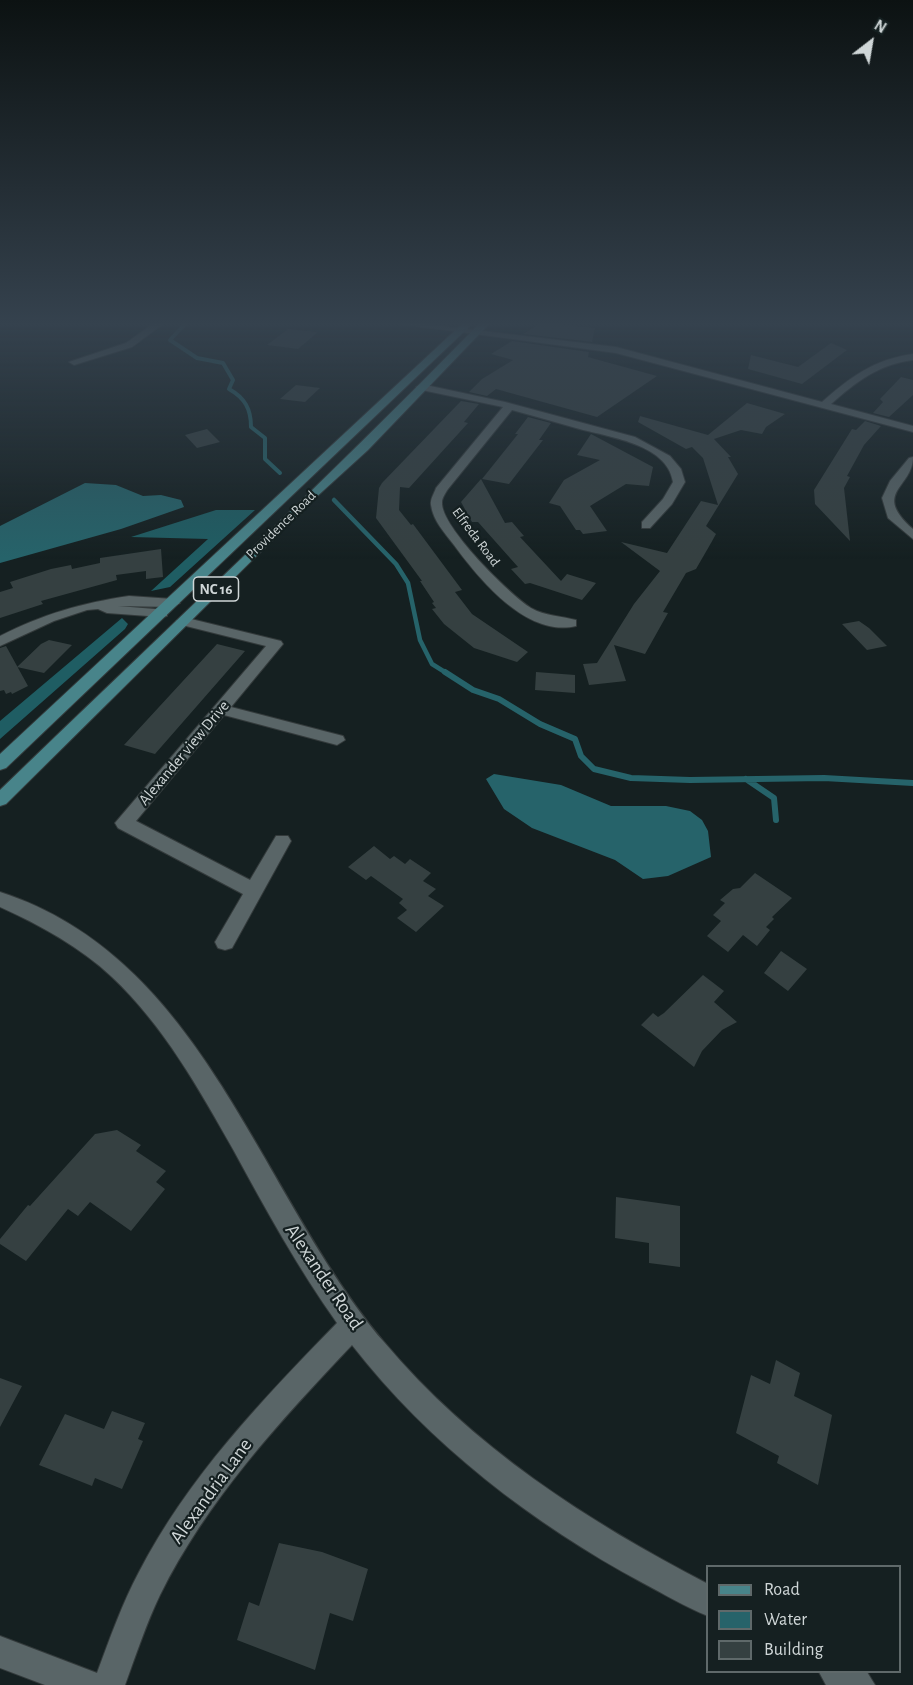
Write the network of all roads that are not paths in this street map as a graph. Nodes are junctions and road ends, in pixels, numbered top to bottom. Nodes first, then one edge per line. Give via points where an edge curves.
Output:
1 (390, 403) edge
2 (406, 403) edge
3 (497, 403) edge
4 (815, 403) edge
5 (827, 403) edge
6 (824, 405) junction
7 (510, 406) junction
8 (913, 429) edge
9 (913, 460) edge
10 (646, 525) dead end
11 (913, 535) edge
12 (168, 608) junction
13 (183, 621) junction
14 (572, 623) dead end
15 (0, 642) edge
16 (221, 710) junction
17 (337, 740) dead end
18 (0, 764) edge
19 (0, 800) edge
20 (282, 841) dead end
21 (254, 891) junction
22 (0, 899) edge
23 (225, 942) dead end
24 (354, 1324) junction
25 (706, 1600) edge
26 (0, 1652) edge
27 (838, 1673) edge
28 (88, 1685) edge
29 (109, 1685) edge
30 (859, 1685) edge

1 - 12 main road, Providence Road / NC 16
2 - 13 main road, Providence Road / NC 16
3 - 7 street
4 - 6 street
5 - 6 street
6 - 8 street
7 - 10 street via 637,442 667,460 679,482
7 - 14 street, Elfreda Road via 442,488 436,502 440,517 516,608 534,617
9 - 11 street via 891,484 888,494 895,517
12 - 15 street via 129,600 69,610
12 - 18 main road, Providence Road / NC 16
13 - 16 street, Alexander view Drive via 276,644
13 - 19 main road, Providence Road / NC 16
16 - 17 street
16 - 21 street, Alexander view Drive via 124,823
20 - 21 street
21 - 23 street
22 - 24 street, Alexander Road via 80,940 145,998 204,1078 300,1246
24 - 25 street, Alexander Road via 436,1417 508,1479 593,1537
24 - 29 street, Alexandria Lane via 278,1403 201,1498 135,1613
26 - 28 street
27 - 30 street

